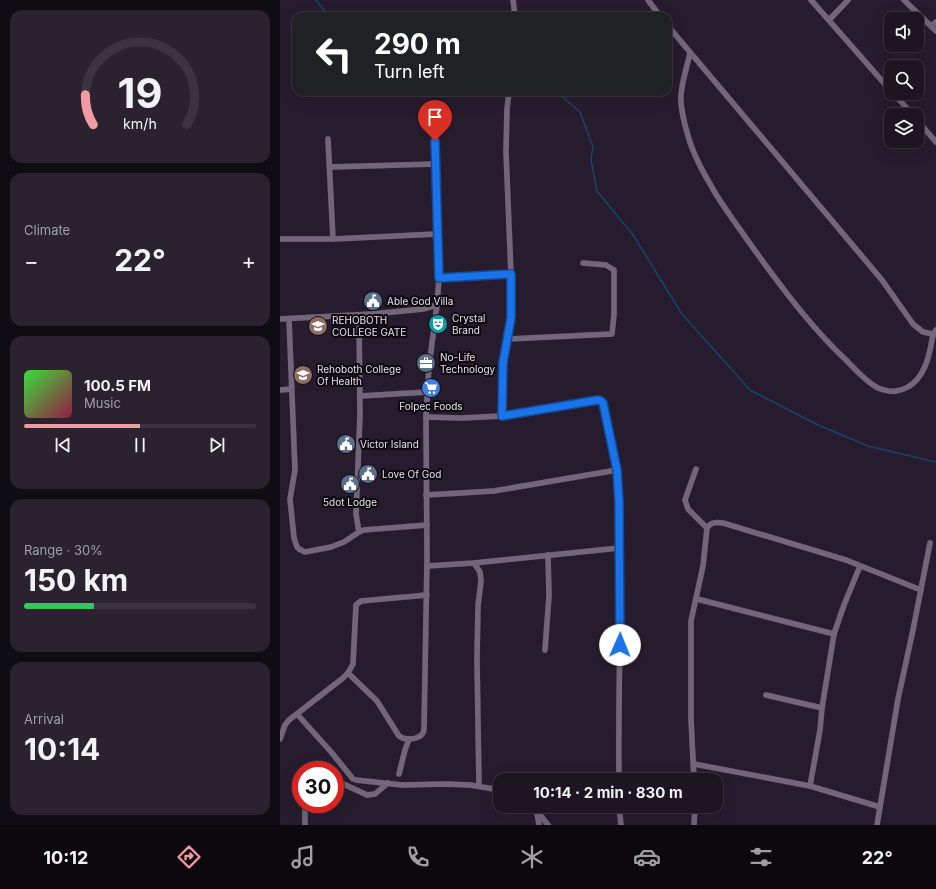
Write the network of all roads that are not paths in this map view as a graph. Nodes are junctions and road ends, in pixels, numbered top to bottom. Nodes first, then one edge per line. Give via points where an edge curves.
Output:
1 (513, 0) edge
2 (648, 0) edge
3 (811, 0) edge
4 (848, 0) edge
5 (904, 0) edge
6 (514, 12) edge
7 (657, 12) edge
8 (829, 20) junction
9 (934, 26) edge
10 (672, 31) edge
11 (690, 54) junction
12 (884, 83) edge
13 (509, 96) edge
14 (899, 100) edge
15 (907, 108) edge
16 (924, 128) edge
17 (435, 130) dead end
18 (328, 139) dead end
19 (935, 140) edge
20 (436, 164) junction
21 (330, 167) junction
22 (437, 234) junction
23 (280, 239) edge
24 (333, 239) junction
25 (583, 264) dead end
26 (511, 274) junction
27 (439, 278) junction
28 (437, 305) junction
29 (359, 315) junction
30 (280, 319) edge
31 (289, 319) junction
32 (934, 332) edge
33 (508, 339) junction
34 (291, 389) junction
35 (280, 390) edge
36 (428, 392) junction
37 (360, 396) junction
38 (502, 416) junction
39 (426, 417) junction
40 (696, 469) dead end
41 (617, 470) junction
42 (426, 495) junction
43 (427, 525) junction
44 (707, 528) junction
45 (359, 532) junction
46 (930, 543) dead end
47 (619, 548) junction
48 (548, 555) junction
49 (474, 563) junction
50 (427, 566) junction
51 (860, 566) junction
52 (921, 590) junction
53 (426, 595) junction
54 (697, 599) junction
55 (834, 634) junction
56 (545, 650) dead end
57 (348, 673) junction
58 (766, 694) dead end
59 (822, 708) junction
60 (297, 714) junction
61 (409, 739) junction
62 (280, 740) edge
63 (694, 764) junction
64 (619, 773) edge
65 (694, 773) edge
66 (399, 774) dead end
67 (388, 783) junction
68 (344, 784) edge
69 (478, 786) junction
70 (810, 786) junction
71 (493, 789) edge
72 (880, 807) junction
73 (305, 813) edge
74 (537, 813) edge
75 (538, 813) edge
76 (620, 813) edge
77 (695, 813) edge
78 (305, 825) edge
79 (539, 825) edge
80 (548, 825) edge
81 (621, 825) edge
82 (694, 825) edge
83 (877, 825) edge

1 - 6 street
2 - 7 street
3 - 8 street
4 - 8 street
5 - 9 street
8 - 12 street
10 - 11 street
11 - 32 street via 882,280 913,324 923,332
11 - 32 street via 681,96 682,108 690,141 700,164 717,196 818,332 864,378 878,388 888,391 906,388 916,382 927,361
13 - 26 street via 506,152
14 - 15 street
16 - 19 street
17 - 20 street
18 - 21 street
20 - 21 street
20 - 22 street
21 - 24 street
22 - 24 street
22 - 27 street
23 - 24 street
25 - 33 street via 606,265 614,270 612,334
26 - 27 street
26 - 33 street via 511,318
27 - 28 street
28 - 29 street
28 - 36 street
29 - 31 street
29 - 37 street
30 - 31 street
31 - 34 street
33 - 38 street via 503,363
34 - 35 street
34 - 45 street via 295,470 290,499 296,547 305,552 331,547
36 - 37 street
36 - 39 street
37 - 45 street via 356,514
38 - 39 street
38 - 41 street via 601,401
39 - 42 street
40 - 44 street via 685,500 688,509
41 - 42 street via 494,491
41 - 47 street
42 - 43 street
43 - 45 street
43 - 50 street
44 - 51 street via 712,523 722,523
44 - 54 street
46 - 52 street
47 - 48 street
47 - 64 street
48 - 49 street
48 - 56 street via 549,596
49 - 50 street
49 - 69 street via 482,581 478,606
50 - 53 street
51 - 52 street
51 - 55 street
52 - 72 street
53 - 57 street via 358,603 353,664
53 - 61 street via 424,730 419,737
54 - 55 street
54 - 63 street via 691,621
55 - 59 street
57 - 60 street
57 - 61 street via 377,701 399,736
58 - 59 street
59 - 70 street
60 - 62 street via 285,725
60 - 67 street via 353,779
61 - 66 street
63 - 65 street
63 - 70 street
67 - 68 street via 375,794 367,795
67 - 69 street
69 - 71 street
70 - 72 street
72 - 83 street
73 - 78 street
74 - 79 street
75 - 80 street
76 - 81 street
77 - 82 street

